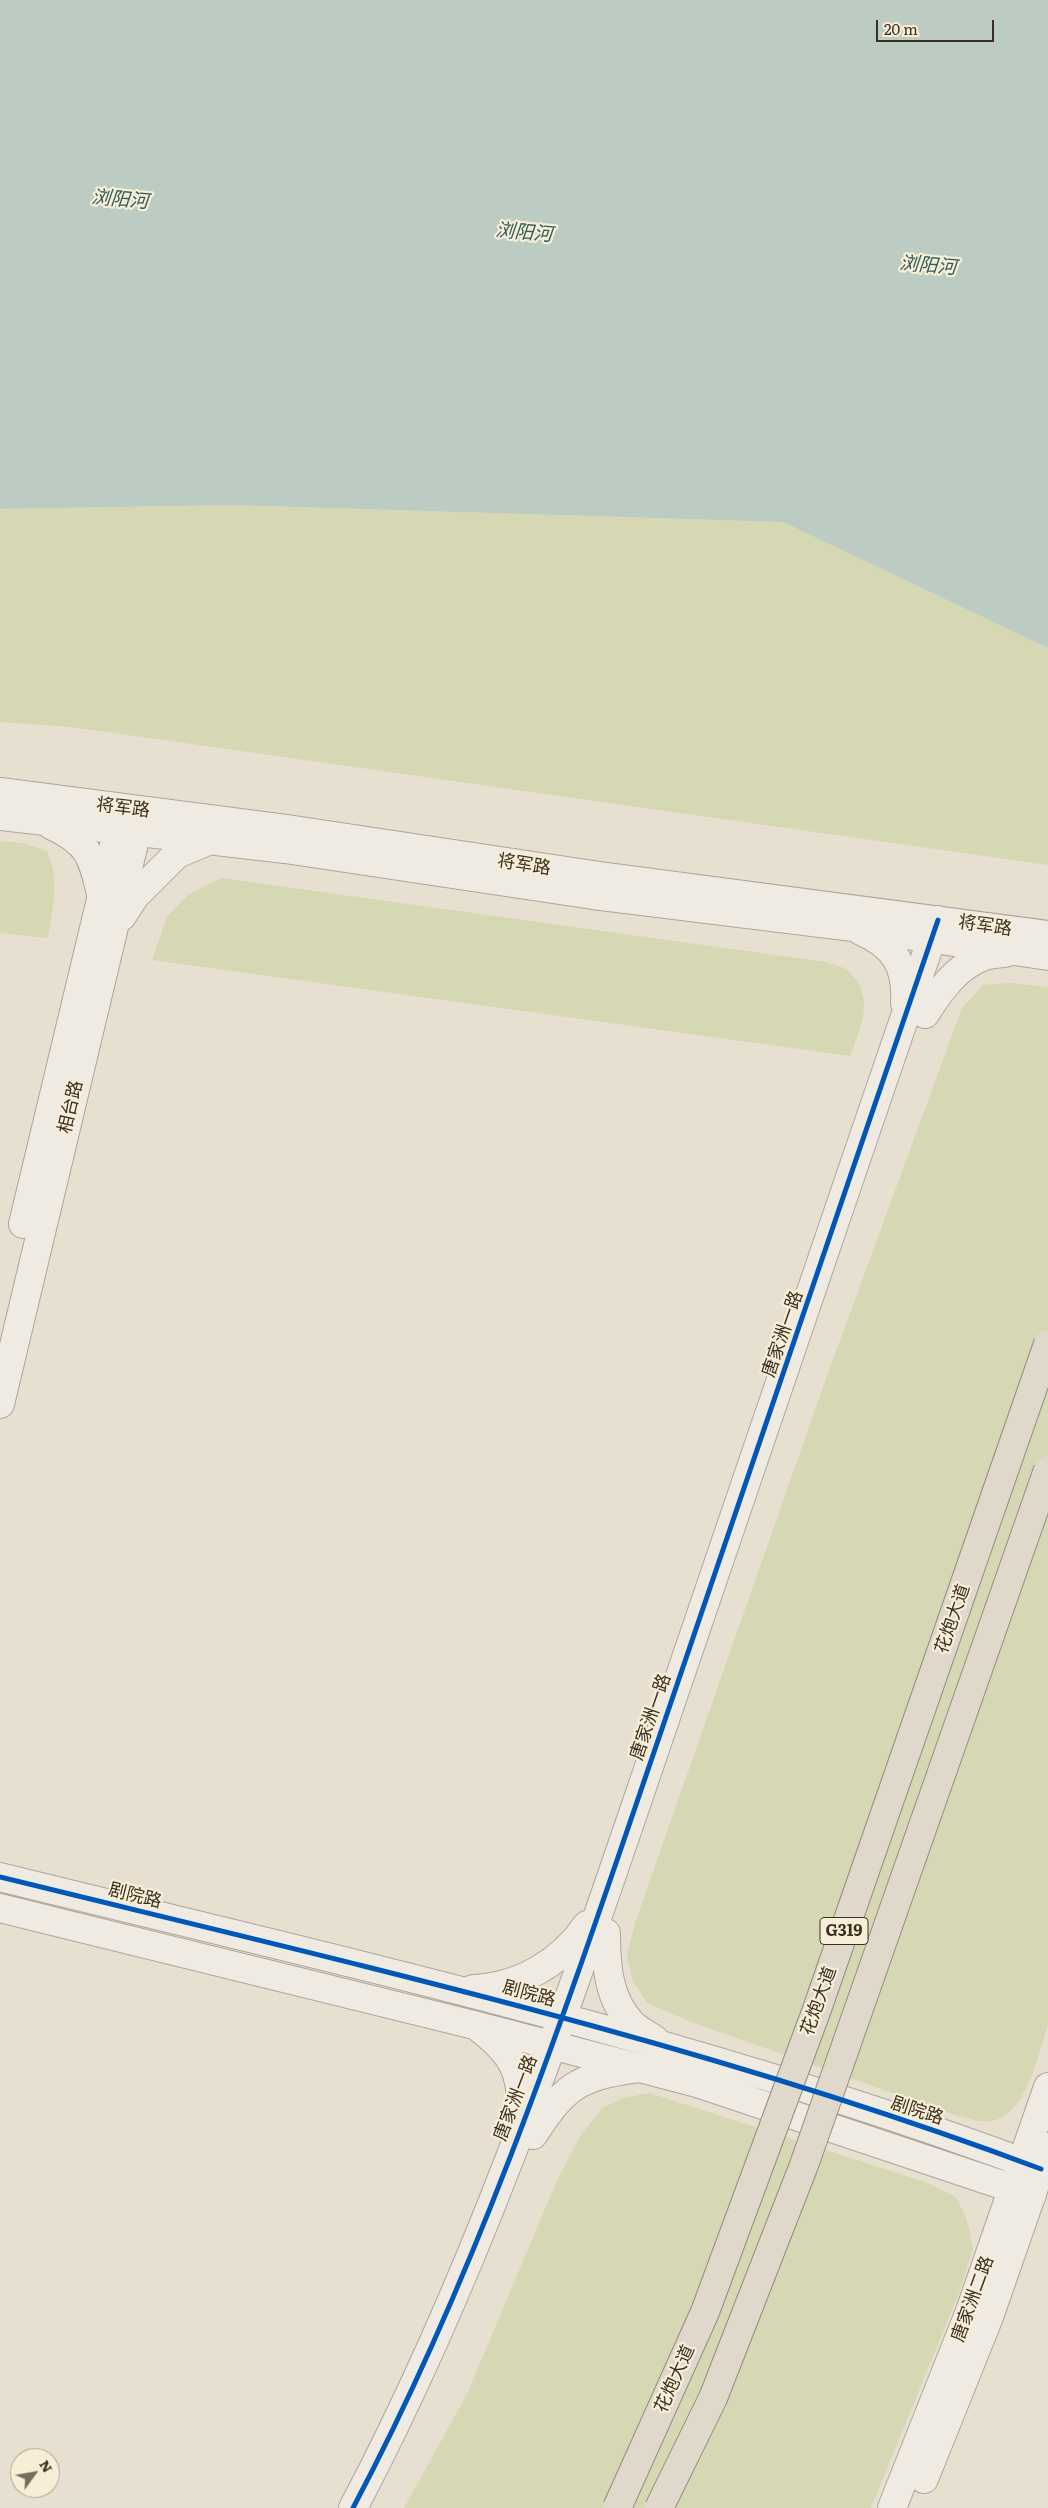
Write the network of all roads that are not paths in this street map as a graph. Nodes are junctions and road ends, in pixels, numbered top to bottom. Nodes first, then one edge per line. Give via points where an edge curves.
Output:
1 (0, 792) edge
2 (0, 816) edge
3 (40, 820) junction
4 (130, 820) junction
5 (210, 840) junction
6 (101, 894) junction
7 (114, 927) junction
8 (853, 927) junction
9 (944, 931) junction
10 (1048, 935) edge
11 (1013, 951) junction
12 (1048, 956) edge
13 (915, 1017) junction
14 (0, 1323) edge
15 (1048, 1344) edge
16 (0, 1404) edge
17 (1048, 1470) edge
18 (1, 1877) edge
19 (601, 1905) junction
20 (0, 1908) edge
21 (606, 1933) junction
22 (461, 1990) junction
23 (567, 2019) junction
24 (474, 2024) junction
25 (558, 2046) junction
26 (664, 2046) junction
27 (638, 2068) junction
28 (1045, 2096) edge
29 (526, 2132) junction
30 (983, 2148) junction
31 (1037, 2159) edge
32 (965, 2171) junction
33 (1022, 2191) junction
34 (998, 2230) junction
35 (352, 2508) edge
36 (370, 2508) edge
37 (617, 2508) edge
38 (659, 2508) edge
39 (892, 2508) edge
40 (912, 2508) edge

1 - 4 street, 将军路
2 - 3 street, 将军路
3 - 4 street, 将军路
3 - 6 street via 72,835 87,850
4 - 5 street, 将军路
4 - 6 street, 相台路
4 - 7 street, 相台路
4 - 9 street, 将军路 via 286,829
5 - 7 street via 177,854 156,872
5 - 8 street, 将军路 via 593,895
6 - 14 street, 相台路
7 - 16 street, 相台路
8 - 9 street, 将军路
8 - 13 street via 877,938 894,954 903,968
9 - 10 street, 将军路
9 - 11 street, 将军路
9 - 13 street, 唐家洲一路
11 - 12 street, 将军路
11 - 13 street via 982,957 964,968
13 - 19 street, 唐家洲一路
13 - 21 street, 唐家洲一路
15 - 37 highway, 花炮大道 / G319, bridge via 816,2012 705,2312
17 - 38 highway, G319, bridge via 804,2165 713,2398
18 - 22 street, 剧院路
19 - 22 street via 574,1943 548,1964 518,1980 492,1988
19 - 23 street, 唐家洲一路
20 - 24 street
21 - 23 street, 唐家洲一路
21 - 26 street via 606,1967 615,1998 632,2024
22 - 23 street, 剧院路
23 - 25 street, 唐家洲一路
23 - 26 street, 剧院路
24 - 25 street
24 - 29 street via 499,2043 517,2067
25 - 27 street
25 - 29 street, 唐家洲一路
26 - 30 street, 剧院路
27 - 29 street via 604,2073 575,2085
27 - 32 street via 697,2083
28 - 30 street via 1026,2126 1008,2140
28 - 31 street, 唐家洲二路
29 - 35 street, 唐家洲一路 via 392,2433
29 - 36 street, 唐家洲一路 via 466,2312
30 - 31 street, 剧院路
31 - 33 street, 唐家洲二路
32 - 33 street
32 - 34 street via 984,2187 995,2205
33 - 34 street, 唐家洲二路
33 - 40 street, 唐家洲二路 via 989,2317
34 - 39 street, 唐家洲二路 via 970,2312

